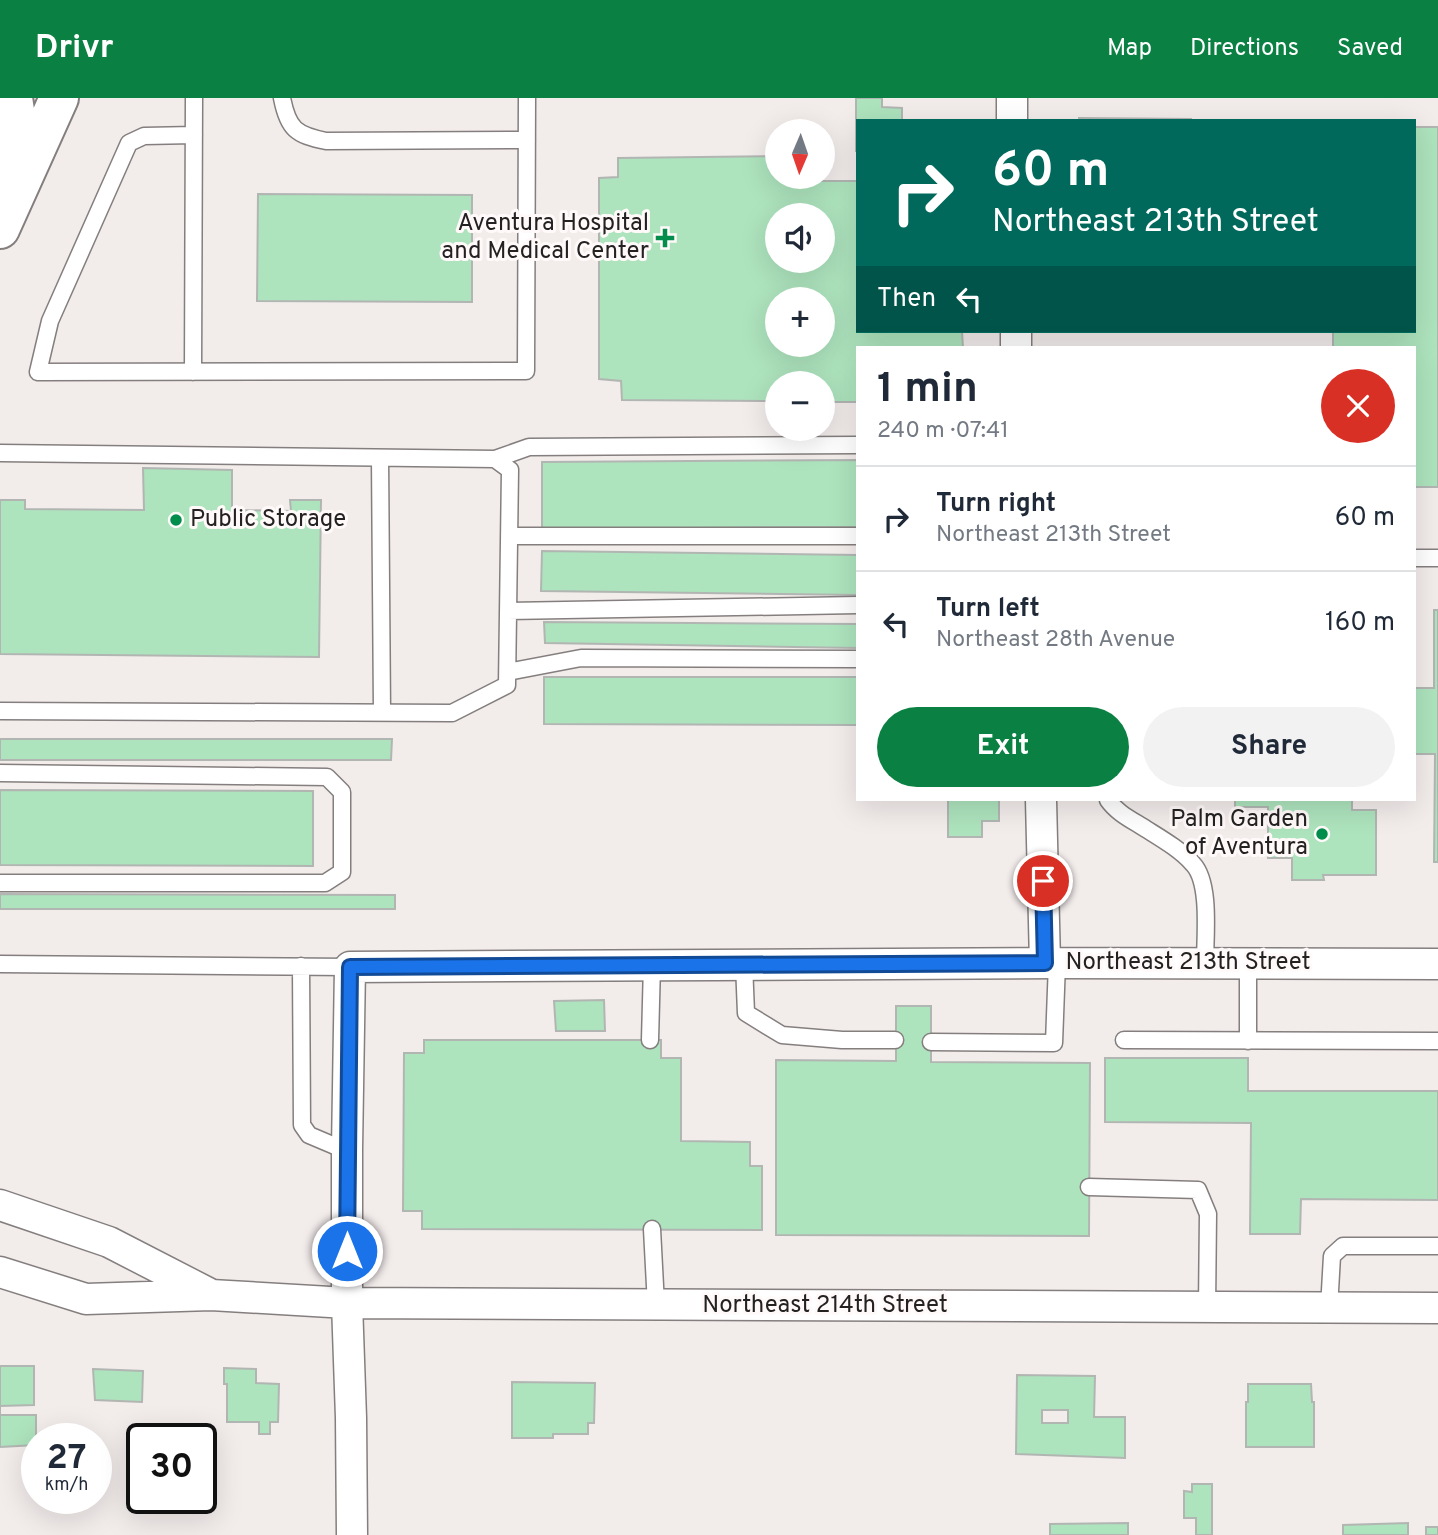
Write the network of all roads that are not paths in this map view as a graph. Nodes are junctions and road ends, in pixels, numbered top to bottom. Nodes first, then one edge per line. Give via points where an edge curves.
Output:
1 (13, 98) edge
2 (59, 98) edge
3 (194, 98) edge
4 (282, 98) edge
5 (527, 98) edge
6 (1012, 98) edge
7 (1012, 119) edge
8 (194, 135) junction
9 (527, 140) junction
10 (4, 219) edge
11 (193, 372) junction
12 (856, 445) edge
13 (0, 453) edge
14 (380, 458) junction
15 (495, 459) junction
16 (509, 536) junction
17 (856, 536) edge
18 (1416, 558) edge
19 (1438, 558) edge
20 (856, 605) edge
21 (508, 611) junction
22 (856, 659) edge
23 (508, 672) junction
24 (0, 711) edge
25 (382, 712) junction
26 (0, 774) edge
27 (1041, 801) edge
28 (1109, 801) edge
29 (0, 883) edge
30 (1051, 963) junction
31 (1205, 963) junction
32 (0, 964) edge
33 (744, 964) junction
34 (1248, 964) junction
35 (1438, 964) edge
36 (652, 965) junction
37 (301, 966) junction
38 (350, 967) junction
39 (650, 1040) dead end
40 (895, 1040) dead end
41 (1124, 1040) dead end
42 (931, 1041) dead end
43 (1248, 1041) junction
44 (1438, 1041) edge
45 (347, 1149) junction
46 (1089, 1187) dead end
47 (0, 1205) edge
48 (652, 1229) dead end
49 (1438, 1246) edge
50 (0, 1272) edge
51 (211, 1295) junction
52 (347, 1303) junction
53 (656, 1305) junction
54 (1207, 1308) junction
55 (1329, 1308) junction
56 (1438, 1308) edge
57 (352, 1535) edge

1 - 10 main road via 17,124
2 - 10 main road
3 - 8 lane
4 - 9 lane via 286,118 295,129 326,141
5 - 9 lane
6 - 7 street
8 - 11 lane
8 - 11 lane via 144,136 129,143 50,321 38,372
9 - 11 lane via 526,371
12 - 15 lane via 529,447
13 - 14 lane
14 - 15 lane
14 - 25 lane
15 - 16 lane via 510,470
16 - 17 lane
16 - 21 lane
18 - 19 lane
20 - 21 lane
21 - 23 lane
22 - 23 lane via 582,658
23 - 25 lane via 508,685 452,713
24 - 25 lane
26 - 29 lane via 327,777 342,792 342,872 326,883
27 - 30 street
28 - 31 lane via 1195,866 1205,896
30 - 31 street, Northeast 213th Street
30 - 33 street, Northeast 213th Street
30 - 42 lane via 1054,1043
31 - 34 street, Northeast 213th Street
32 - 37 lane
33 - 36 street, Northeast 213th Street
33 - 40 lane via 746,1013 782,1035
34 - 35 street, Northeast 213th Street
34 - 43 lane
36 - 38 street, Northeast 213th Street
36 - 39 lane
37 - 38 lane
37 - 45 lane via 302,1125 309,1135
38 - 45 street
41 - 43 lane
43 - 44 lane
45 - 52 street
46 - 54 lane via 1198,1191 1208,1214
47 - 51 street, Northeast 214th Street via 109,1242
48 - 53 lane
49 - 55 lane via 1343,1246 1332,1255
50 - 51 street, Northeast 214th Street via 86,1299
51 - 52 street, Northeast 214th Street
52 - 53 street, Northeast 214th Street
52 - 57 street
53 - 54 street, Northeast 214th Street
54 - 55 street, Northeast 214th Street
55 - 56 street, Northeast 214th Street

